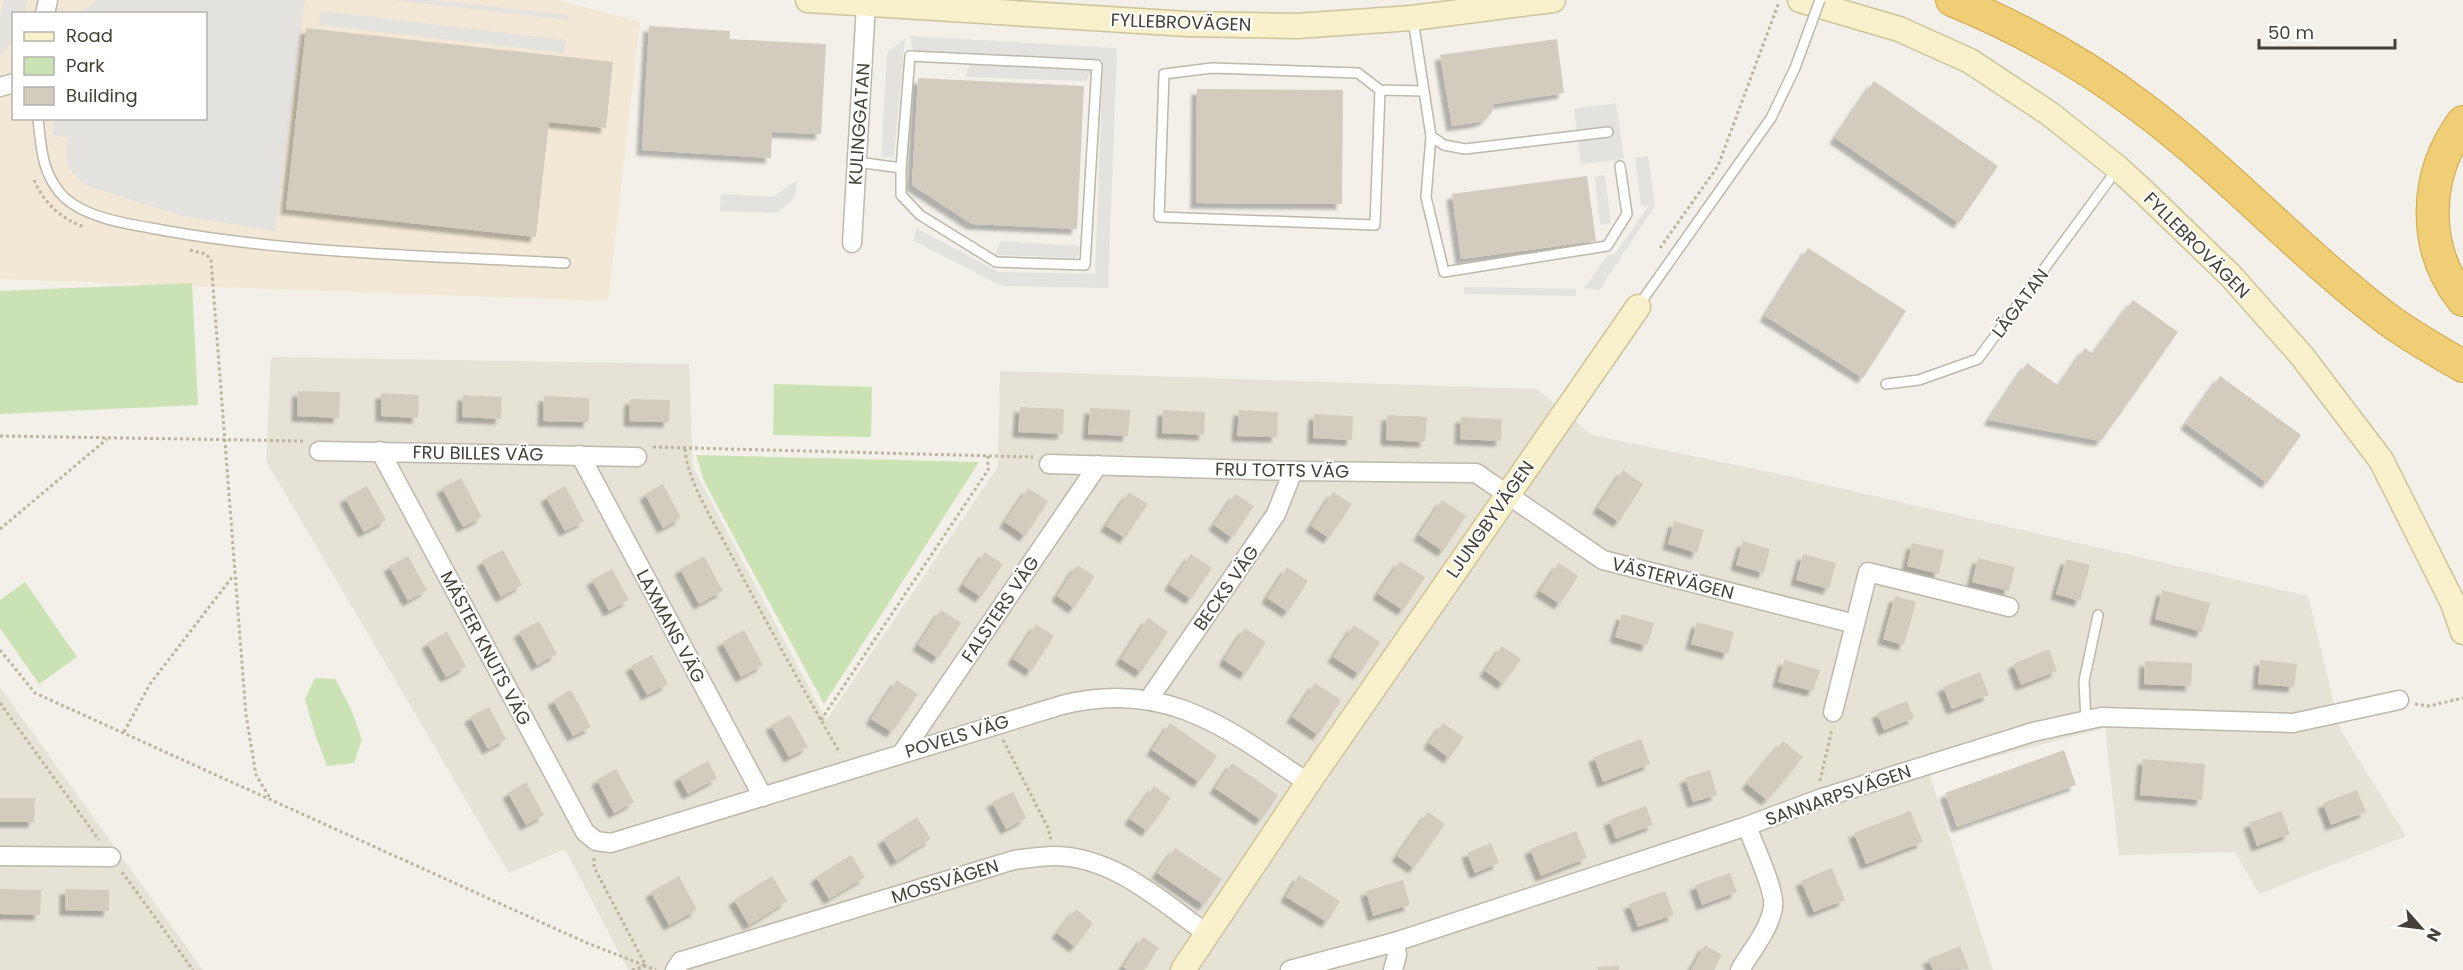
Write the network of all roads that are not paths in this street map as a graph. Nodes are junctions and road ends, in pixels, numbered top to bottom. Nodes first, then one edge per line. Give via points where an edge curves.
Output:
1 (807, 0) edge
2 (1553, 0) edge
3 (1800, 0) edge
4 (1820, 0) edge
5 (1952, 0) edge
6 (866, 5) junction
7 (1413, 18) junction
8 (1380, 90) junction
9 (1424, 92) junction
10 (38, 120) edge
11 (2463, 122) edge
12 (1608, 132) dead end
13 (1431, 136) junction
14 (857, 162) junction
15 (1620, 166) dead end
16 (901, 168) junction
17 (2118, 168) junction
18 (852, 243) dead end
19 (565, 263) dead end
20 (2463, 300) edge
21 (1638, 307) joint
22 (2463, 366) edge
23 (1886, 384) dead end
24 (320, 451) road end
25 (380, 451) junction
26 (580, 455) junction
27 (637, 457) road end
28 (1049, 464) road end
29 (1098, 465) junction
30 (1293, 471) junction
31 (1508, 493) junction
32 (2009, 607) dead end
33 (2098, 615) dead end
34 (1855, 624) junction
35 (2463, 632) edge
36 (1149, 699) junction
37 (2399, 700) road end
38 (1833, 712) road end
39 (2086, 720) junction
40 (902, 753) junction
41 (1308, 783) junction
42 (763, 797) junction
43 (1747, 826) junction
44 (596, 841) joint
45 (0, 856) edge
46 (111, 856) road end
47 (1206, 933) junction
48 (1395, 942) junction
49 (675, 970) edge
50 (1183, 970) edge
51 (1290, 970) edge
52 (1393, 970) edge
53 (1740, 970) edge

1 - 6 street, FYLLEBROVÄGEN
2 - 7 street, FYLLEBROVÄGEN
3 - 17 street, FYLLEBROVÄGEN via 1899,29 1970,61 2050,114
4 - 21 lane, LJUNGBYVÄGEN, bridge via 1796,68 1771,117
5 - 22 highway via 2043,42 2142,107 2387,318
6 - 7 street, FYLLEBROVÄGEN via 1187,24 1297,26
6 - 14 street, KULINGGATAN
7 - 9 lane
8 - 8 lane via 1375,225 1159,217 1164,74 1212,68 1358,73
8 - 9 lane
9 - 13 lane
10 - 19 lane via 44,166 66,199 125,224 274,247
11 - 20 highway via 2437,170 2432,203 2433,234 2443,267
12 - 13 lane via 1465,149 1444,145
13 - 15 lane via 1426,197 1444,272 1607,246 1627,214
14 - 16 lane
14 - 18 street, KULINGGATAN
16 - 16 lane via 902,195 920,215 996,262 1085,265 1097,65 910,56
17 - 23 lane, LÄGATAN via 1978,359 1919,380
17 - 35 street, FYLLEBROVÄGEN via 2230,275 2302,356 2381,460 2453,603
21 - 31 street, LJUNGBYVÄGEN
24 - 25 street, FRU BILLES VÄG
25 - 26 street, FRU BILLES VÄG
25 - 44 street, MÄSTER KNUTS VÄG via 585,832
26 - 27 street, FRU BILLES VÄG
26 - 42 street, LAXMANS VÄG
28 - 29 street, FRU TOTTS VÄG
29 - 30 street, FRU TOTTS VÄG
29 - 40 street, FALSTERS VÄG
30 - 31 street, FRU TOTTS VÄG via 1476,473
30 - 36 street, BECKS VÄG via 1276,514
31 - 34 street, VÄSTERVÄGEN via 1603,560
31 - 41 street, LJUNGBYVÄGEN
32 - 34 street via 1868,572
33 - 39 lane via 2084,681
34 - 38 street
36 - 40 street, POVELS VÄG via 1076,702
36 - 41 street, POVELS VÄG via 1218,724
37 - 39 street, SANNARPSVÄGEN via 2293,723 2101,717
39 - 43 street, SANNARPSVÄGEN via 2032,732 1821,798
40 - 42 street, POVELS VÄG
41 - 47 street, LJUNGBYVÄGEN
42 - 44 street, POVELS VÄG via 611,843
43 - 48 street, SANNARPSVÄGEN
43 - 53 street via 1772,893 1773,907
45 - 46 street
47 - 49 street, MOSSVÄGEN via 1130,879 1085,860 1056,856 1014,860 681,961
47 - 50 street, LJUNGBYVÄGEN
48 - 51 street, SANNARPSVÄGEN
48 - 52 street

